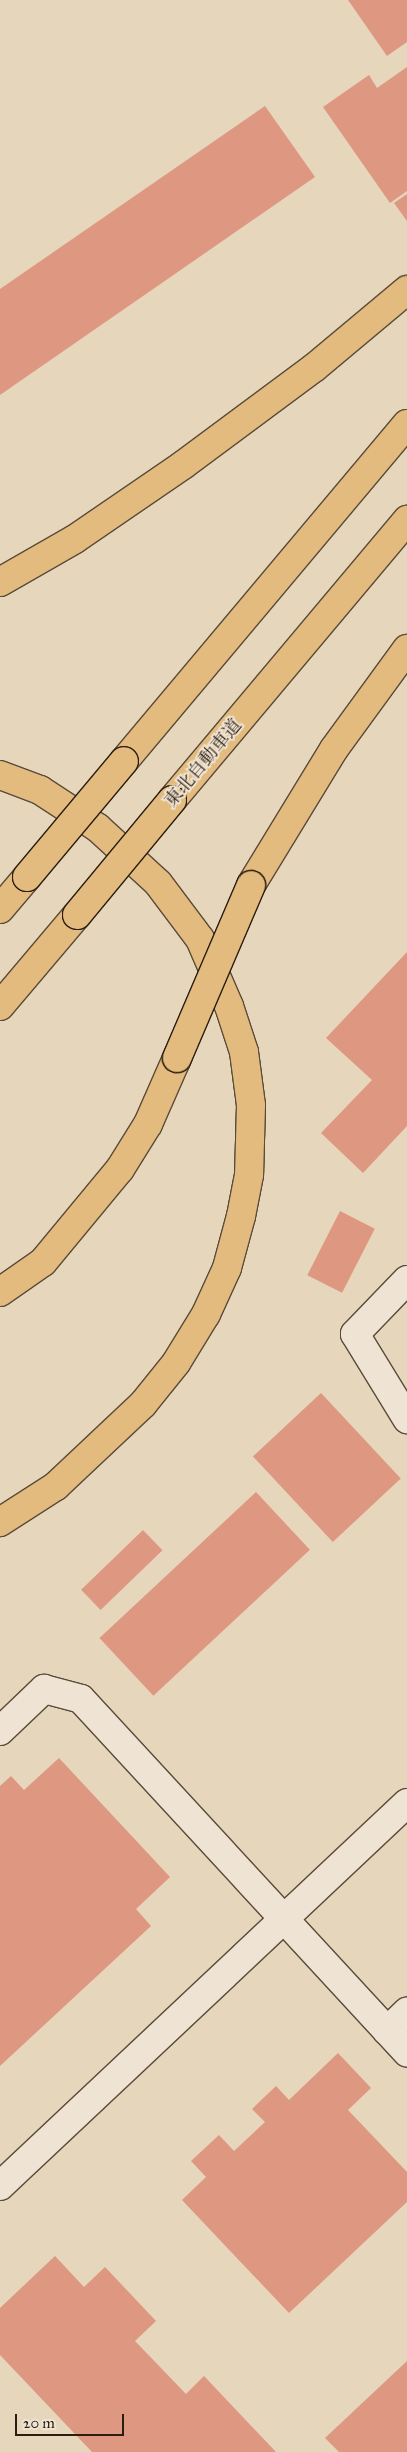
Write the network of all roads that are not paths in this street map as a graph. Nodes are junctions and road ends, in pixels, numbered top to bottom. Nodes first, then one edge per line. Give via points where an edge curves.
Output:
1 (407, 290) edge
2 (407, 424) edge
3 (407, 520) edge
4 (0, 582) edge
5 (407, 649) edge
6 (0, 775) edge
7 (0, 909) edge
8 (0, 1006) edge
9 (407, 1280) edge
10 (0, 1292) edge
11 (407, 1419) edge
12 (0, 1522) edge
13 (0, 1731) edge
14 (407, 1802) edge
15 (284, 1919) junction
16 (407, 2012) edge
17 (387, 2031) junction
18 (407, 2052) edge
19 (0, 2186) edge

1 - 4 highway via 315,367 183,465 74,539
2 - 7 highway, bridge
3 - 8 highway, 東北自動車道, bridge
5 - 10 highway, bridge via 334,749 251,885 148,1124 120,1169 43,1262
6 - 12 highway via 40,790 98,828 158,883 200,939 229,1006 244,1052 251,1105 250,1175 227,1268 206,1314 176,1363 143,1404 56,1486
9 - 11 street via 355,1334
13 - 15 street via 44,1690 81,1699
14 - 15 street
15 - 17 street
15 - 19 street
16 - 17 street
17 - 18 street

